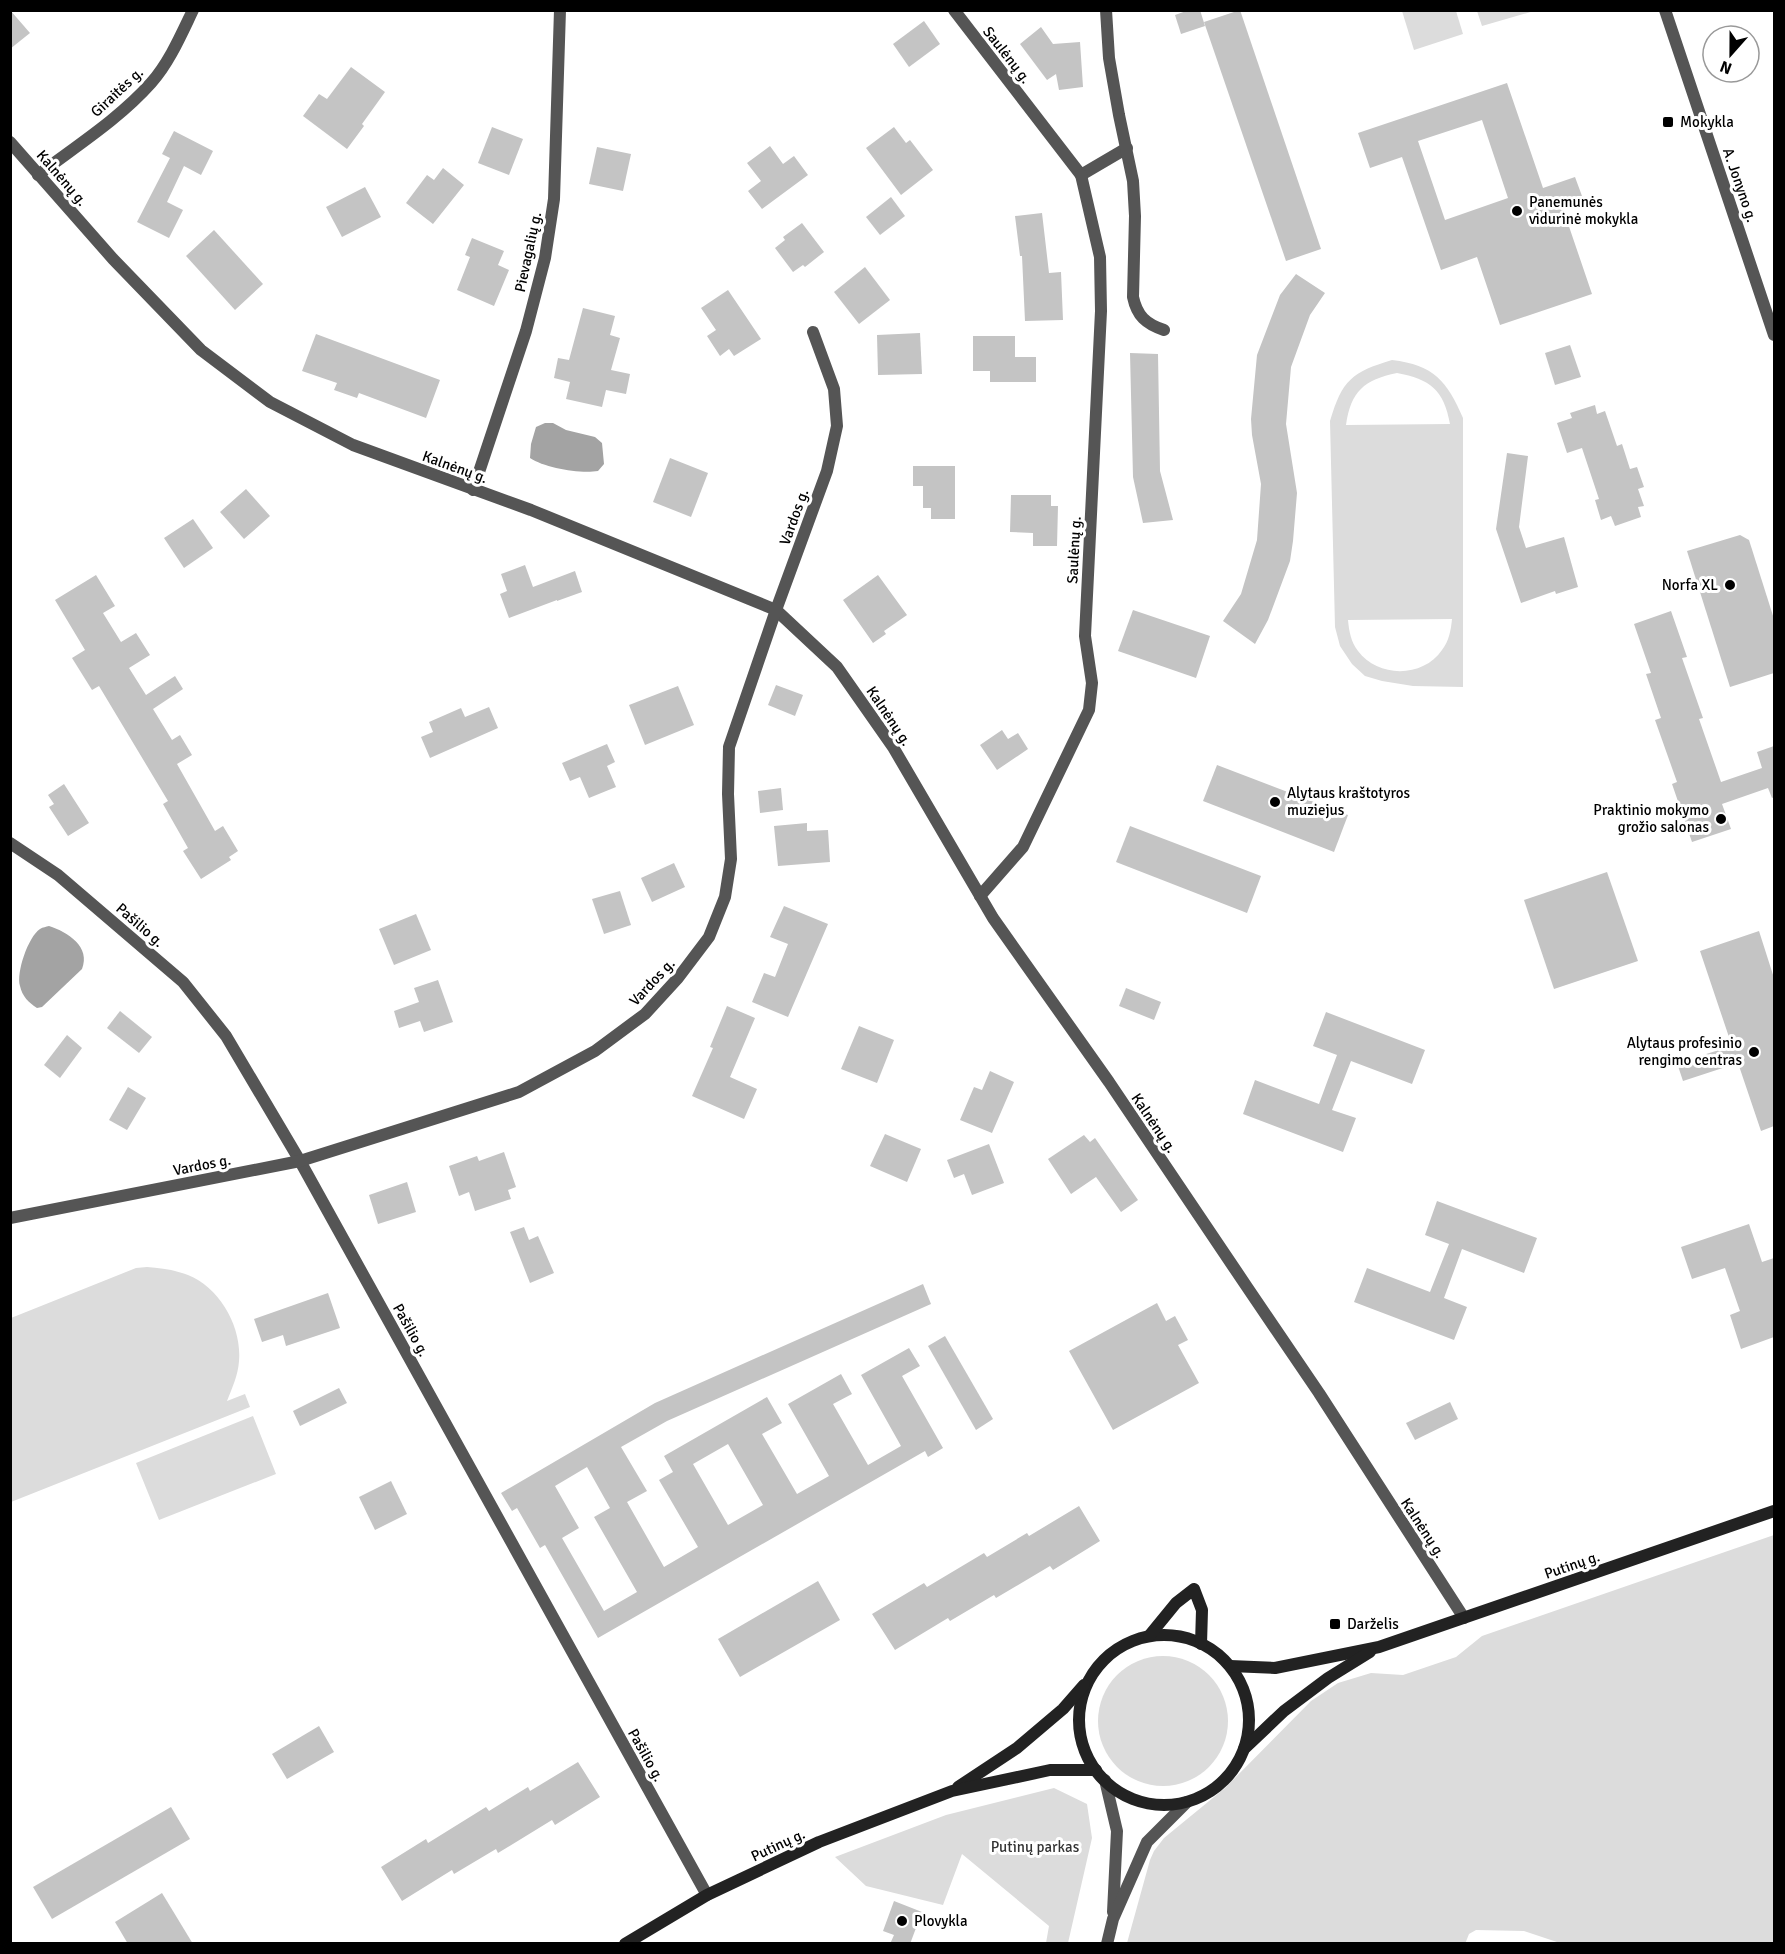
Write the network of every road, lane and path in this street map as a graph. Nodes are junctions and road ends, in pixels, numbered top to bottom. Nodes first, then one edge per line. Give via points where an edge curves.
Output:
1 (193, 10) edge
2 (560, 10) edge
3 (954, 10) edge
4 (1106, 10) edge
5 (1665, 10) edge
6 (10, 142) edge
7 (1127, 148) junction
8 (38, 175) junction
9 (1081, 175) junction
10 (1164, 330) dead end
11 (813, 332) dead end
12 (1774, 335) edge
13 (473, 490) junction
14 (776, 610) junction
15 (10, 843) edge
16 (981, 896) junction
17 (300, 1161) junction
18 (10, 1218) edge
19 (1774, 1512) edge
20 (1464, 1618) junction
21 (1149, 1636) junction
22 (1201, 1644) junction
23 (1379, 1647) junction
24 (1230, 1666) junction
25 (1091, 1676) junction
26 (1243, 1750) junction
27 (1096, 1770) junction
28 (1105, 1780) junction
29 (952, 1791) junction
30 (1187, 1802) junction
31 (707, 1895) junction
32 (1113, 1919) junction
33 (625, 1944) edge
34 (1107, 1944) edge

1 - 8 street, Giraitės g. via 152,82 114,118
2 - 13 street, Pievagalių g. via 554,199 545,258 526,331
3 - 9 street, Saulėnų g.
4 - 7 street via 1109,58
5 - 12 street, A. Jonyno g.
6 - 8 street, Kalnėnų g.
7 - 9 street
7 - 10 street via 1135,216 1133,297 1142,318
8 - 13 street, Kalnėnų g. via 201,350 270,402 353,445
9 - 16 street, Saulėnų g. via 1100,256 1101,311 1085,636 1092,683 1089,710 1023,847
11 - 14 street, Vardos g. via 834,389 837,426 828,471
13 - 14 street, Kalnėnų g.
14 - 16 street, Kalnėnų g. via 837,667 893,747
14 - 17 street, Vardos g. via 729,747 731,859 725,897 710,937 678,978 645,1014 595,1052 519,1092
15 - 17 street, Pašilio g. via 58,875 183,982 226,1035
16 - 20 street, Kalnėnų g. via 1312,1383
17 - 18 street, Vardos g.
17 - 31 street, Pašilio g.
19 - 20 main road, Putinų g.
20 - 23 main road, Putinų g.
21 - 22 main road via 1184,1637
21 - 22 main road via 1176,1603 1194,1589 1202,1610
21 - 25 main road via 1116,1650
22 - 24 main road
23 - 24 main road, Putinų g. via 1275,1668
23 - 26 main road, Putinų g. via 1284,1711
24 - 26 main road via 1248,1706 1248,1736
25 - 27 main road via 1080,1707 1079,1724 1087,1756
25 - 29 main road, Putinų g. via 1063,1709 1017,1748
26 - 30 main road via 1221,1783
27 - 28 main road
27 - 29 main road, Putinų g. via 1050,1770
28 - 30 main road via 1122,1794 1143,1802
28 - 32 street via 1118,1831
29 - 31 main road, Putinų g. via 819,1842
30 - 32 street via 1147,1842
31 - 33 main road, Putinų g.
32 - 34 street

